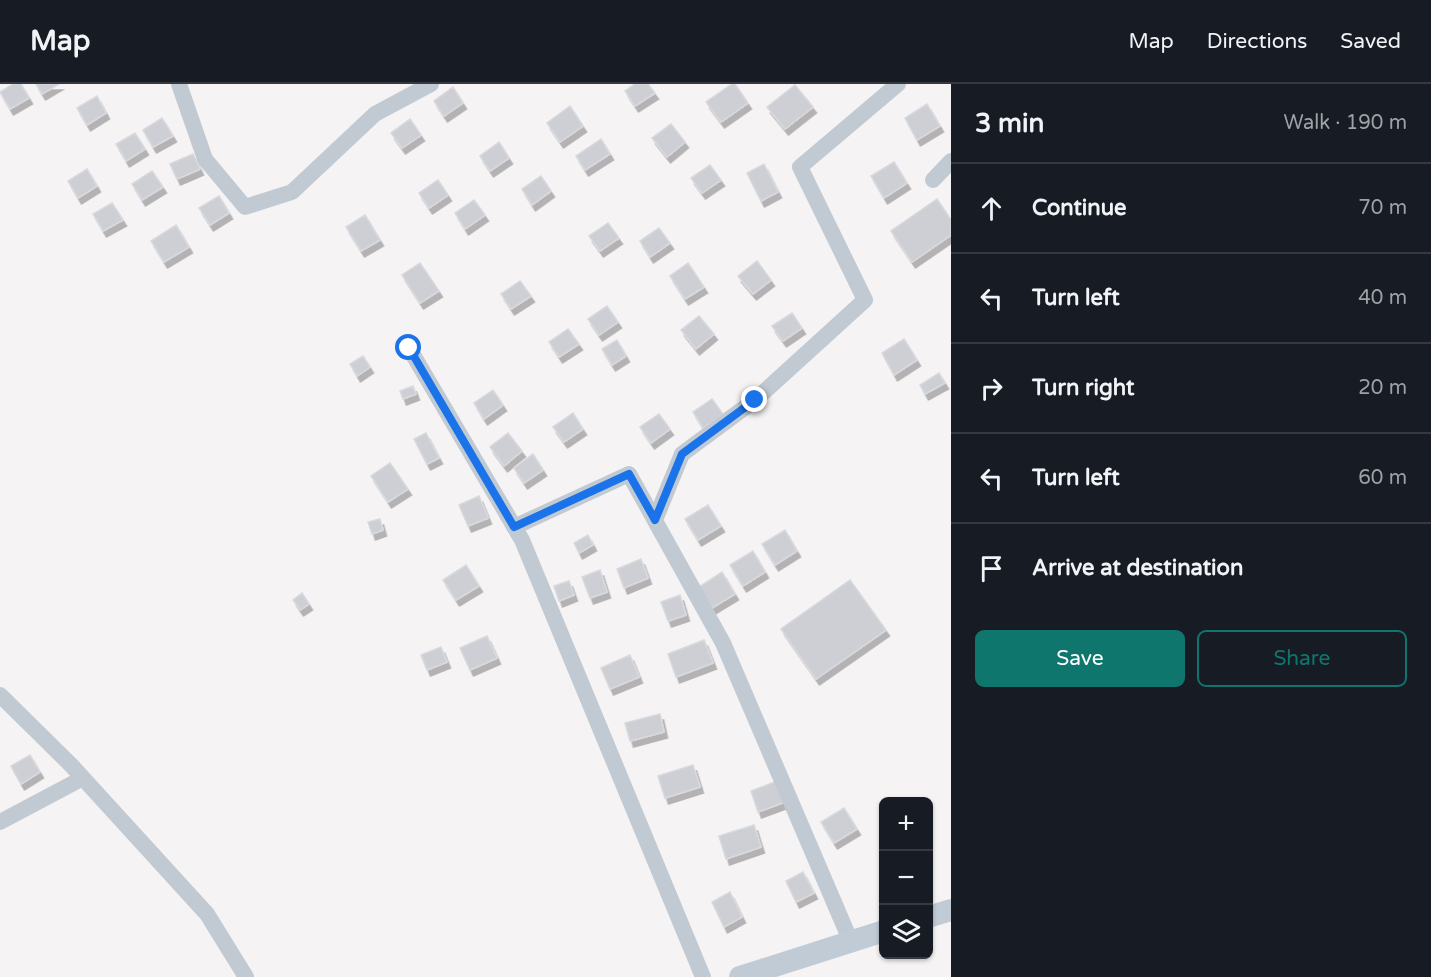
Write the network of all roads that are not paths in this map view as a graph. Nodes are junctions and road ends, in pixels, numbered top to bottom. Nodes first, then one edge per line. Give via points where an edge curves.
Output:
1 (179, 84) edge
2 (432, 84) edge
3 (898, 84) edge
4 (951, 162) edge
5 (933, 180) dead end
6 (409, 348) dead end
7 (655, 520) junction
8 (514, 527) junction
9 (0, 695) edge
10 (83, 778) junction
11 (0, 822) edge
12 (951, 910) edge
13 (933, 915) edge
14 (879, 933) edge
15 (851, 942) junction
16 (246, 977) edge
17 (703, 977) edge
18 (740, 977) edge

1 - 2 street via 205,159 245,207 292,192 375,114
3 - 7 street via 800,167 865,300 755,400 682,454
4 - 5 street
6 - 8 street
7 - 8 street via 629,474
7 - 15 street via 723,643
8 - 17 street
9 - 10 street
10 - 11 street
10 - 16 street via 207,914
12 - 13 street
14 - 15 street
15 - 18 street

